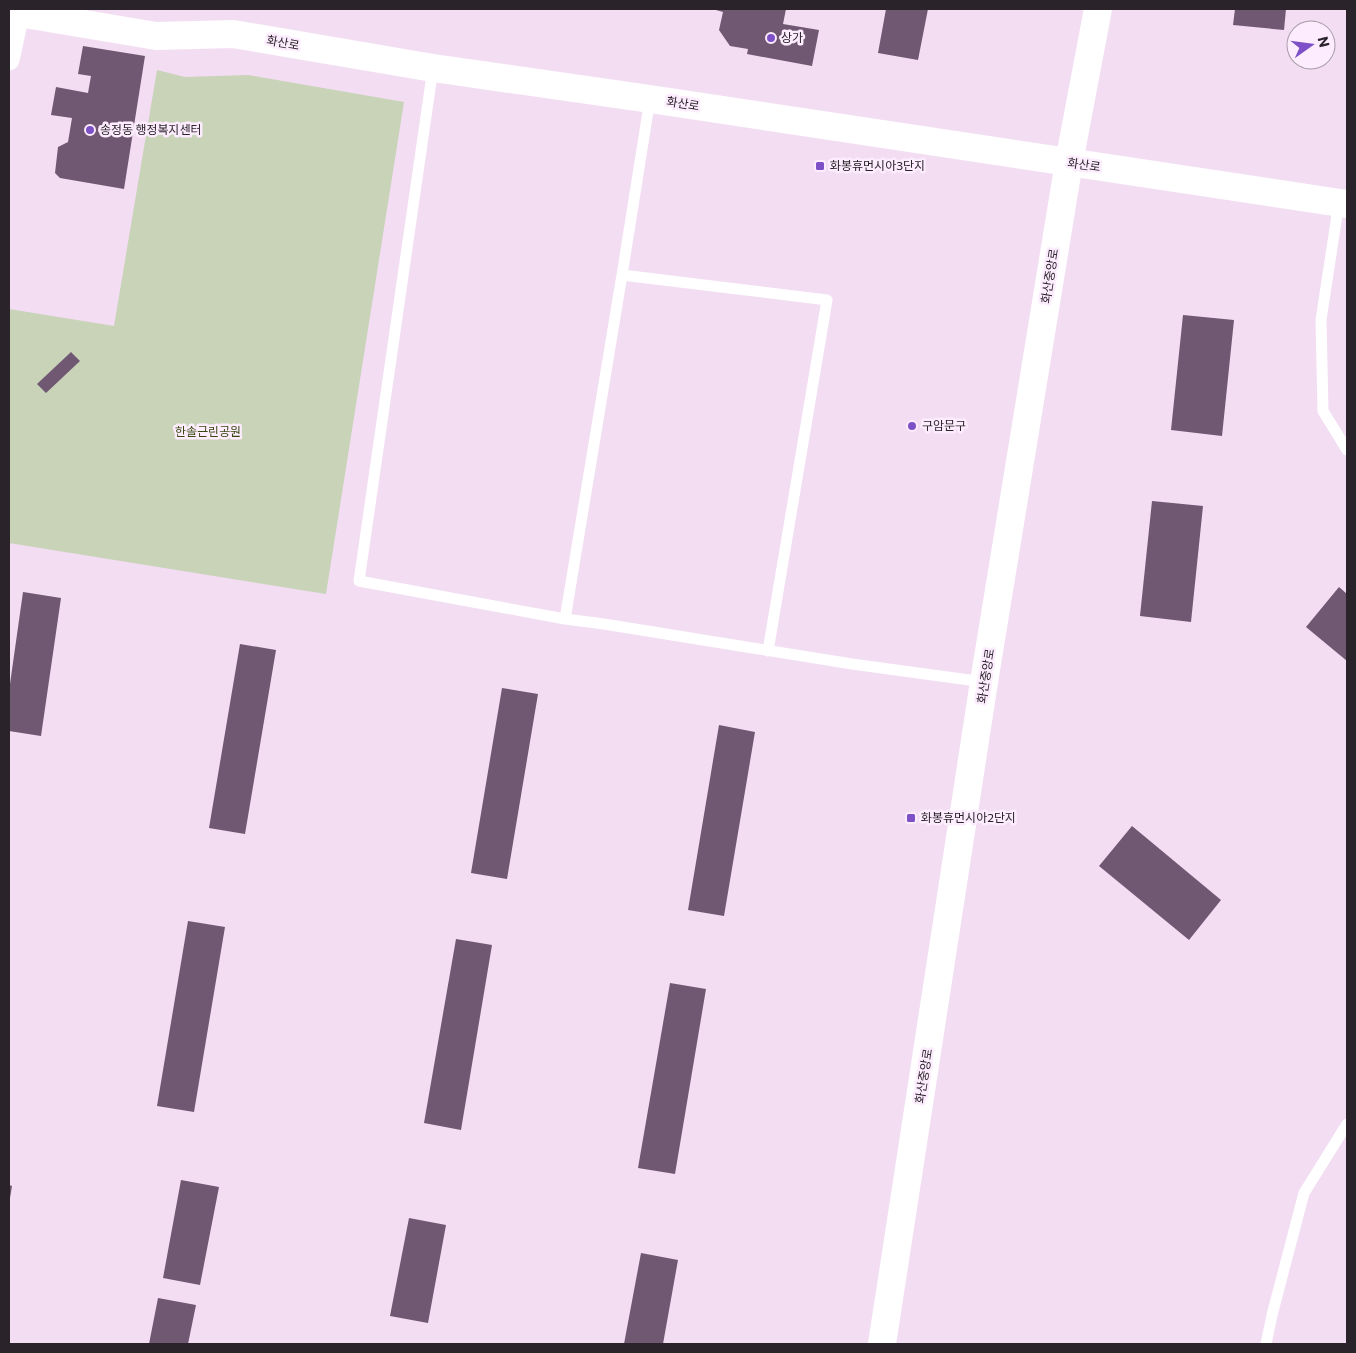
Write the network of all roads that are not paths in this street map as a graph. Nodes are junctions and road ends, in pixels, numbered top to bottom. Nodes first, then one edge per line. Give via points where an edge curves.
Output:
1 (1098, 9) edge
2 (20, 11) edge
3 (9, 60) edge
4 (433, 68) junction
5 (650, 99) junction
6 (1069, 162) junction
7 (1343, 203) edge
8 (622, 276) junction
9 (1347, 450) edge
10 (565, 619) junction
11 (768, 651) junction
12 (984, 682) junction
13 (1347, 1124) edge
14 (882, 1344) edge
15 (1266, 1344) edge

1 - 6 main road, 화산중앙로
2 - 3 street
2 - 4 main road, 화산로 via 156,36 233,34
4 - 5 main road, 화산로
4 - 10 lane via 360,581
5 - 6 main road, 화산로
5 - 8 lane
6 - 7 main road, 화산로
6 - 12 main road, 화산중앙로
7 - 9 lane via 1321,320 1323,412
8 - 10 lane
8 - 11 lane via 827,300
10 - 11 lane
11 - 12 lane
12 - 14 main road, 화산중앙로
13 - 15 lane via 1304,1193

